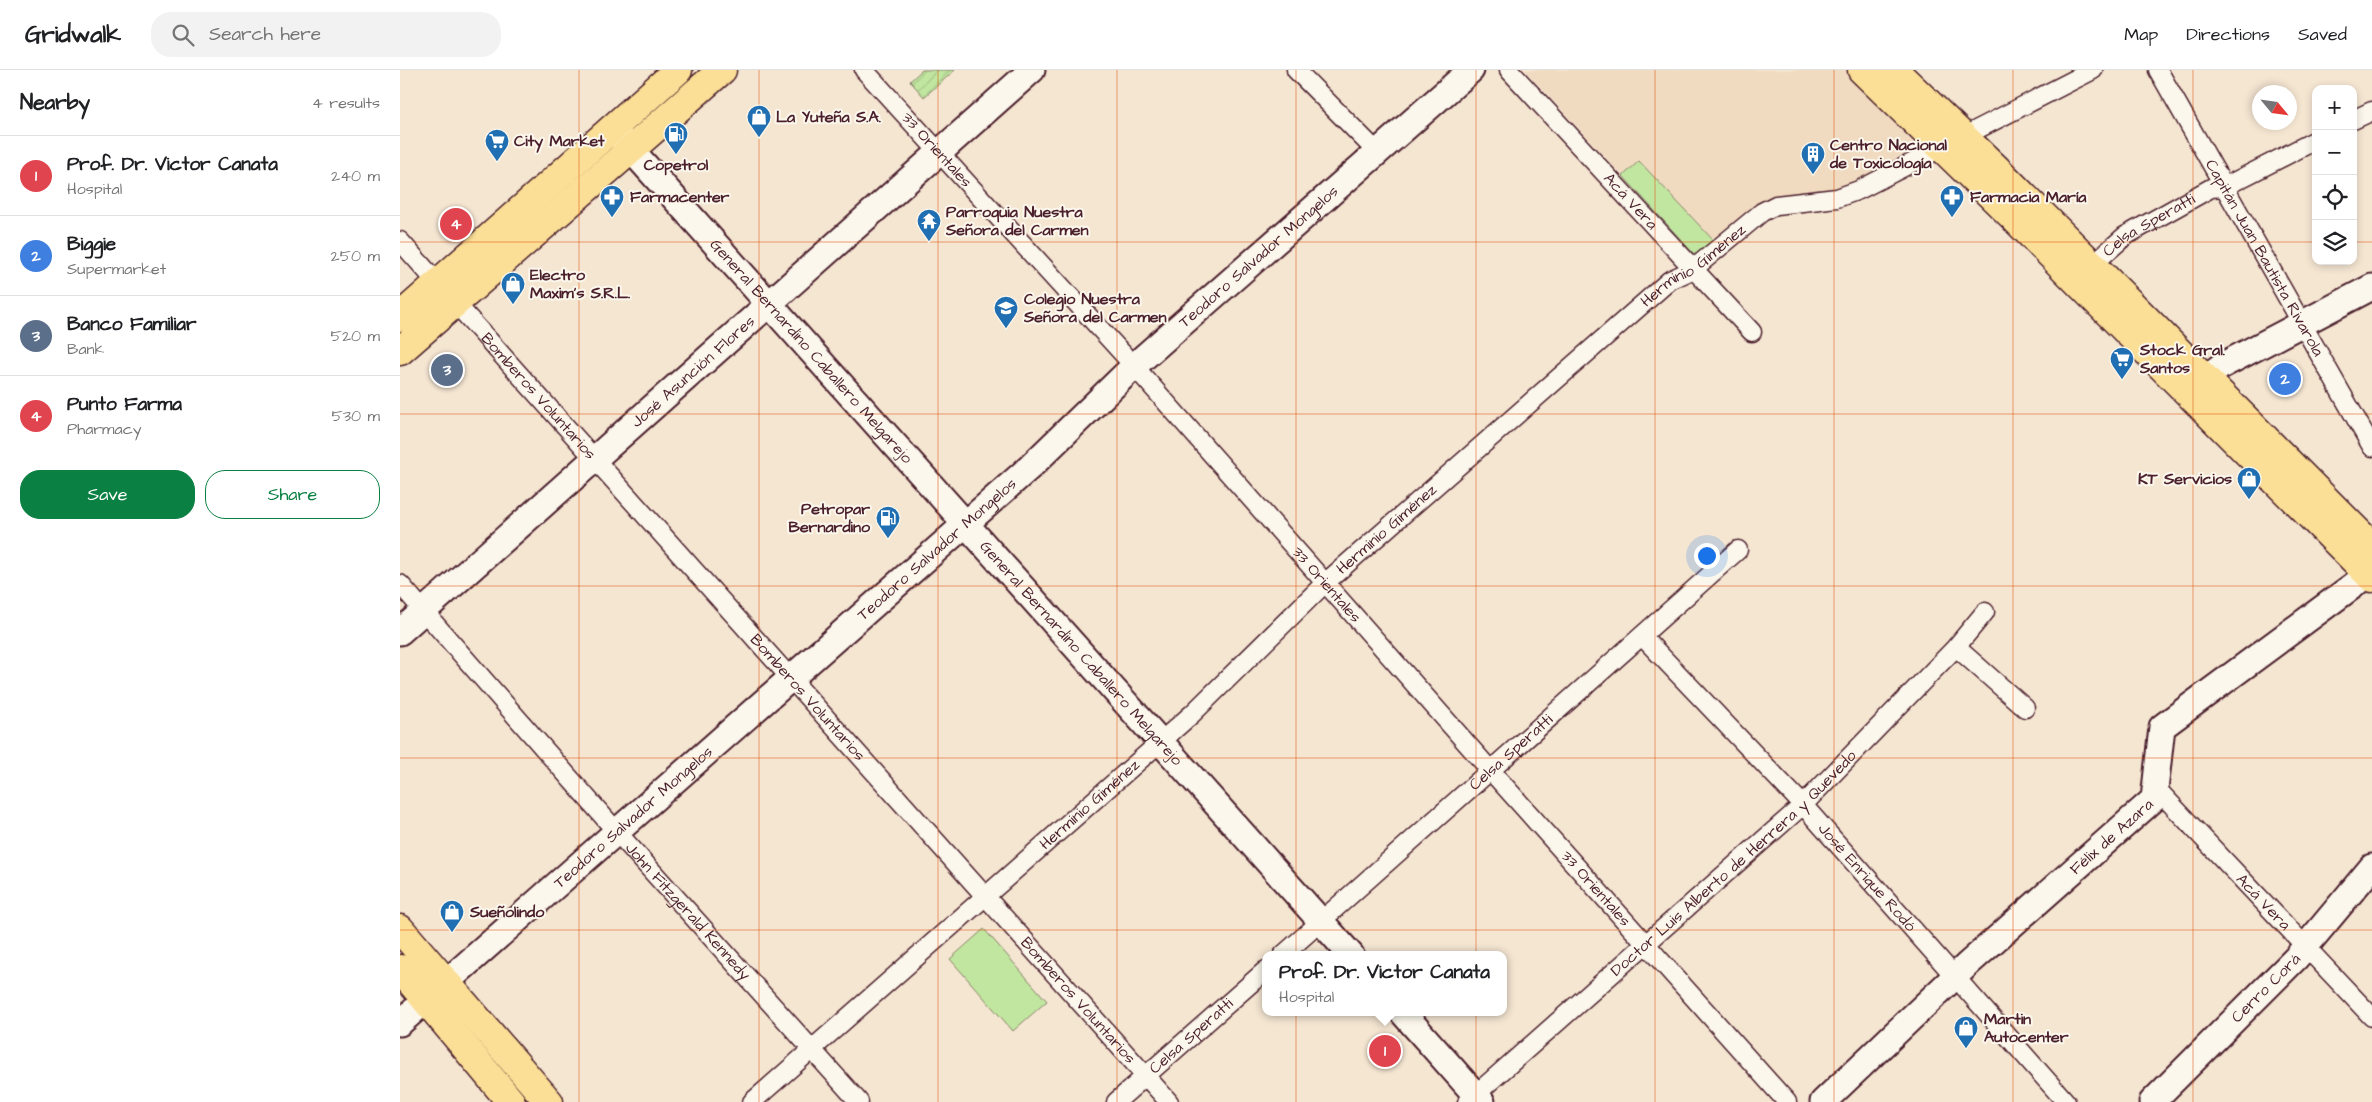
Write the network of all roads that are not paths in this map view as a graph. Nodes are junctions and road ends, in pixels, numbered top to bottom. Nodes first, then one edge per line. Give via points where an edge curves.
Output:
1 (678, 70) edge
2 (722, 70) edge
3 (864, 70) edge
4 (1032, 70) edge
5 (1296, 70) edge
6 (1471, 70) edge
7 (1509, 70) edge
8 (1862, 70) edge
9 (1894, 70) edge
10 (2093, 70) edge
11 (2158, 70) edge
12 (2372, 111) edge
13 (2357, 118) edge
14 (612, 129) junction
15 (1951, 141) junction
16 (2312, 142) edge
17 (632, 150) junction
18 (1377, 152) junction
19 (938, 153) junction
20 (2224, 187) junction
21 (400, 241) edge
22 (2092, 265) junction
23 (1692, 270) junction
24 (2372, 287) edge
25 (447, 293) junction
26 (769, 304) junction
27 (400, 317) edge
28 (2302, 323) junction
29 (1752, 332) dead end
30 (400, 351) edge
31 (1134, 366) junction
32 (2196, 385) junction
33 (2372, 447) edge
34 (595, 458) junction
35 (965, 523) junction
36 (2372, 546) edge
37 (1738, 550) dead end
38 (2370, 573) edge
39 (1325, 583) junction
40 (400, 584) edge
41 (424, 611) junction
42 (1985, 612) dead end
43 (400, 632) edge
44 (1642, 636) junction
45 (1956, 647) junction
46 (790, 678) junction
47 (2025, 708) dead end
48 (1160, 742) junction
49 (1491, 771) junction
50 (2155, 787) junction
51 (1803, 805) junction
52 (616, 831) junction
53 (2372, 867) edge
54 (985, 896) junction
55 (1321, 922) junction
56 (400, 929) edge
57 (1646, 944) junction
58 (2306, 947) junction
59 (1288, 951) edge
60 (1347, 951) edge
61 (400, 969) edge
62 (1262, 974) edge
63 (1954, 977) junction
64 (436, 991) junction
65 (1405, 1016) edge
66 (2372, 1017) edge
67 (400, 1023) edge
68 (812, 1049) junction
69 (1146, 1076) junction
70 (1475, 1099) edge
71 (511, 1102) edge
72 (549, 1102) edge
73 (752, 1102) edge
74 (859, 1102) edge
75 (1116, 1102) edge
76 (1169, 1102) edge
77 (1787, 1102) edge
78 (1823, 1102) edge
79 (2066, 1102) edge
80 (2152, 1102) edge

1 - 14 main road
2 - 17 main road
3 - 19 street, 33 Orientales
4 - 19 street, José Asunción Flores
5 - 18 street
6 - 18 street, Teodoro Salvador Mongelos
7 - 23 street, Acá Vera
8 - 15 main road
9 - 15 main road
10 - 15 street, Herminio Giménez
11 - 20 street, Capitán Juan Bautista Rivarola
12 - 13 street
14 - 17 street, General Bernardino Caballero Melgarejo
14 - 25 main road
15 - 22 main road
15 - 23 street, Herminio Giménez via 1844,196 1776,205 1762,212
15 - 32 main road
16 - 20 street, Celsa Speratti
17 - 25 main road
17 - 26 street, General Bernardino Caballero Melgarejo
18 - 31 street, Teodoro Salvador Mongelos
19 - 26 street, José Asunción Flores
19 - 31 street, 33 Orientales
20 - 22 street, Celsa Speratti via 2211,188 2126,236
20 - 28 street, Capitán Juan Bautista Rivarola
21 - 25 street, Bomberos Voluntarios
22 - 32 main road
23 - 29 street, Acá Vera
23 - 39 street, Herminio Giménez via 1670,280
24 - 28 street
25 - 27 main road
25 - 30 main road
25 - 34 street, Bomberos Voluntarios
26 - 34 street, José Asunción Flores
26 - 35 street, General Bernardino Caballero Melgarejo
28 - 32 street
28 - 33 street, Capitán Juan Bautista Rivarola
31 - 35 street, Teodoro Salvador Mongelos via 1030,467
31 - 39 street, 33 Orientales
32 - 36 main road
32 - 38 main road
34 - 41 street, José Asunción Flores
34 - 46 street, Bomberos Voluntarios
35 - 46 street, Teodoro Salvador Mongelos
35 - 48 street, General Bernardino Caballero Melgarejo
37 - 44 street, Celsa Speratti
38 - 50 street, Félix de Azara via 2162,727
39 - 48 street, Herminio Giménez
39 - 49 street, 33 Orientales
40 - 41 street, John Fitzgerald Kennedy
41 - 43 street, José Asunción Flores
41 - 52 street, John Fitzgerald Kennedy
42 - 45 street, Doctor Luis Alberto de Herrera y Quevedo
44 - 49 street, Celsa Speratti
44 - 51 street, José Enrique Rodó
45 - 47 street
45 - 51 street, Doctor Luis Alberto de Herrera y Quevedo
46 - 52 street, Teodoro Salvador Mongelos
46 - 54 street, Bomberos Voluntarios
48 - 54 street, Herminio Giménez
48 - 55 street, General Bernardino Caballero Melgarejo
49 - 55 street, Celsa Speratti
49 - 57 street, 33 Orientales
50 - 58 street, Acá Vera
50 - 63 street, Félix de Azara via 2154,799
51 - 57 street, Doctor Luis Alberto de Herrera y Quevedo
51 - 63 street, José Enrique Rodó
52 - 64 street, Teodoro Salvador Mongelos
52 - 68 street, John Fitzgerald Kennedy
53 - 58 street, Cerro Corá
54 - 68 street, Herminio Giménez
54 - 69 street, Bomberos Voluntarios
55 - 59 street, Celsa Speratti
55 - 60 street, General Bernardino Caballero Melgarejo
56 - 64 main road
57 - 70 street, Doctor Luis Alberto de Herrera y Quevedo
57 - 77 street, 33 Orientales
58 - 66 street, Acá Vera
58 - 80 street, Cerro Corá
61 - 64 main road
62 - 69 street, Celsa Speratti
63 - 78 street, Félix de Azara
63 - 79 street, José Enrique Rodó
64 - 67 street, Teodoro Salvador Mongelos
64 - 71 main road
64 - 72 main road
65 - 70 street
68 - 73 street, Herminio Giménez
68 - 74 street, John Fitzgerald Kennedy
69 - 75 street, Celsa Speratti
69 - 76 street, Bomberos Voluntarios

